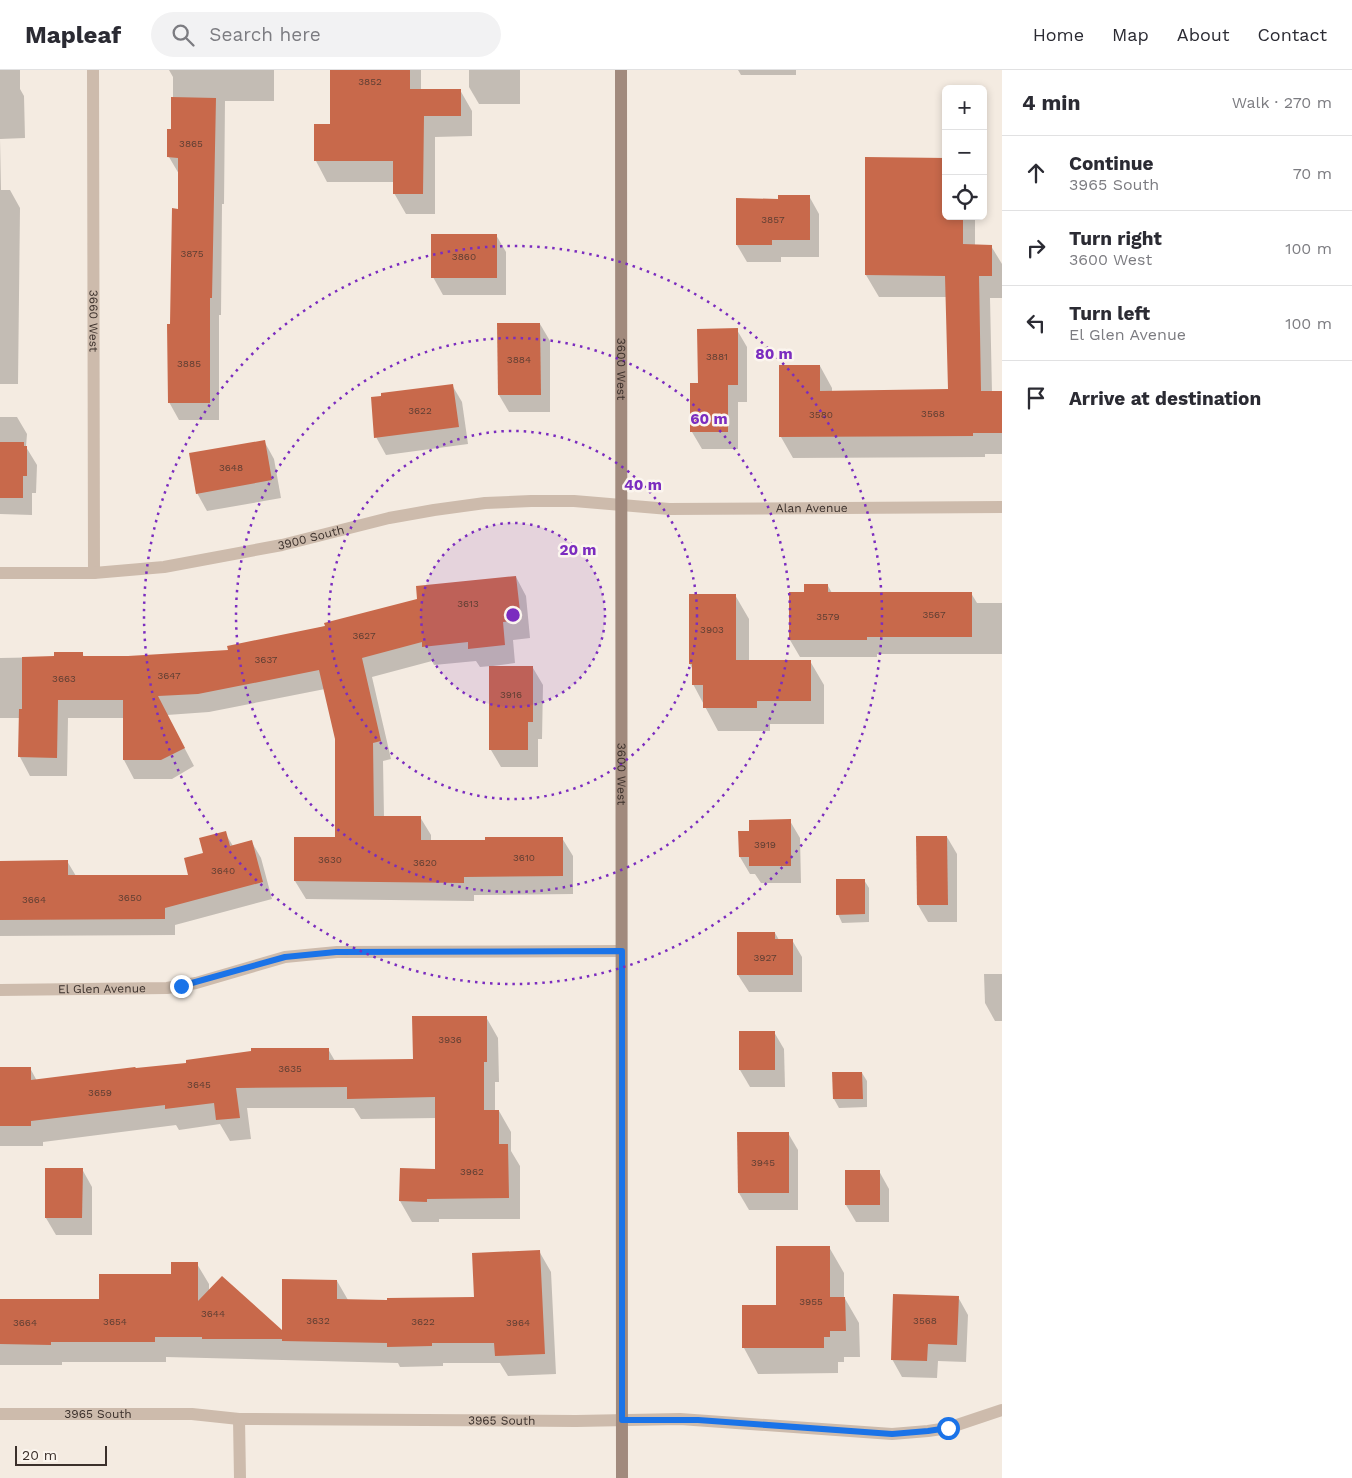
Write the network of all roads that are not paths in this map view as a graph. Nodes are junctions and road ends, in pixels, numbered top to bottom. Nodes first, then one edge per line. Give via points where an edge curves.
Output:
1 (93, 70) edge
2 (621, 70) edge
3 (621, 504) junction
4 (1002, 507) edge
5 (0, 572) edge
6 (94, 572) junction
7 (622, 951) junction
8 (0, 990) edge
9 (1002, 1410) edge
10 (0, 1414) edge
11 (239, 1420) junction
12 (622, 1420) junction
13 (240, 1478) edge
14 (622, 1478) edge

1 - 6 street, 3660 West
2 - 3 street, 3600 West
3 - 4 street, Alan Avenue via 669,508
3 - 6 street, 3900 South via 532,501 443,508 164,568
3 - 7 street, 3600 West
5 - 6 street, 3900 South
7 - 8 street, El Glen Avenue via 302,954 167,988
7 - 12 street, 3600 West
9 - 12 street, 3965 South via 948,1428 892,1434 698,1420
10 - 11 street, 3965 South via 192,1414
11 - 12 street, 3965 South
11 - 13 street
12 - 14 street, 3600 West

